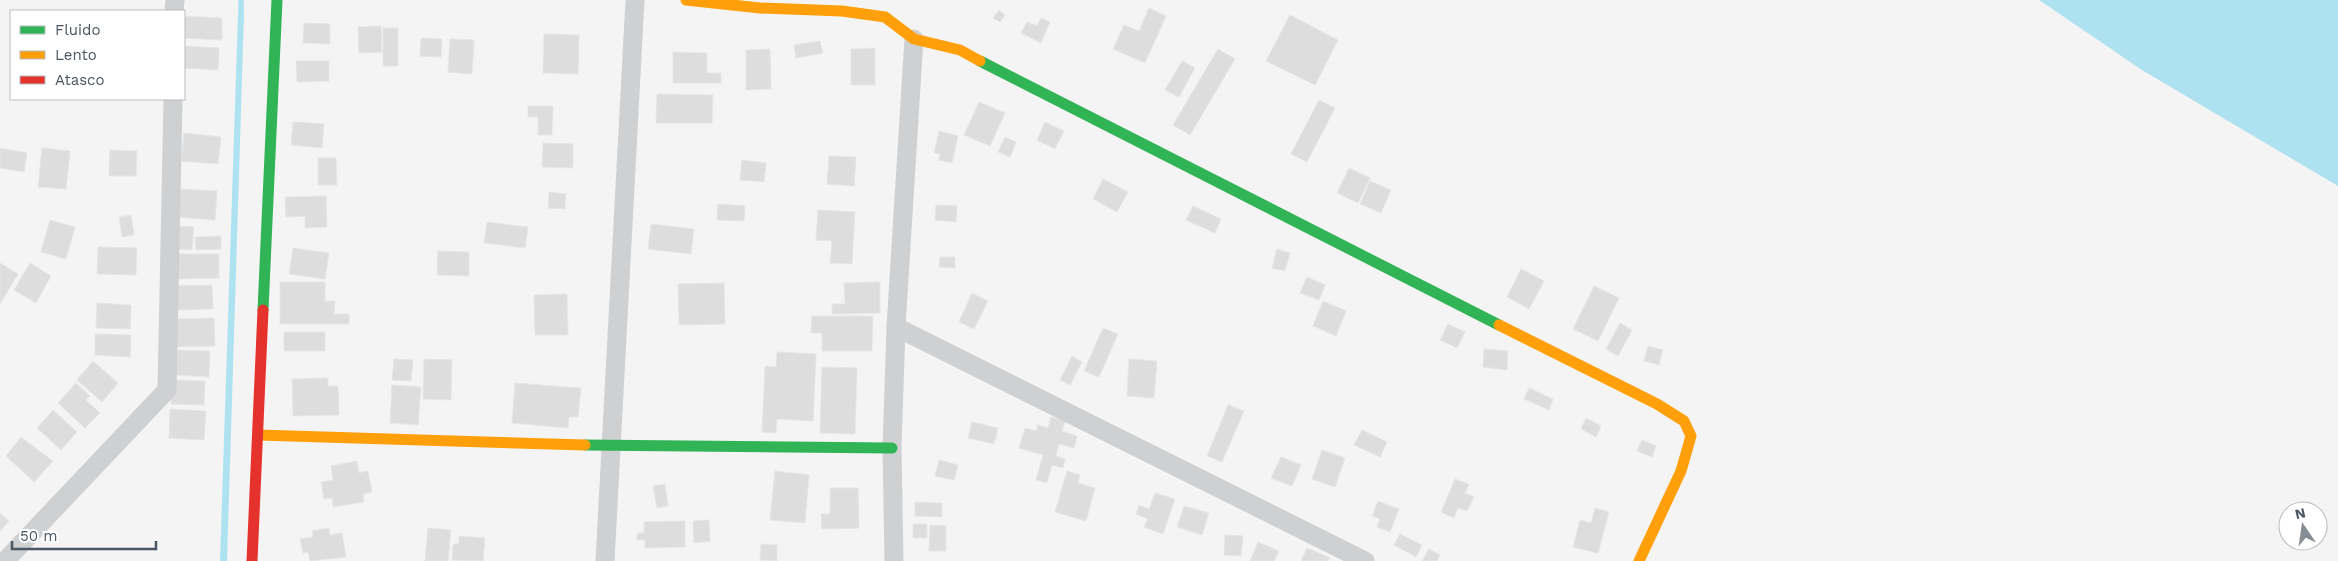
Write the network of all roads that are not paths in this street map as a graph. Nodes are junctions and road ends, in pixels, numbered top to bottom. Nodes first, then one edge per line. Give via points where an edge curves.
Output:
1 (277, 0) edge
2 (635, 0) edge
3 (686, 0) edge
4 (914, 39) junction
5 (173, 100) edge
6 (896, 327) junction
7 (258, 436) junction
8 (611, 446) junction
9 (892, 448) junction
10 (5, 561) edge
11 (252, 561) edge
12 (605, 561) edge
13 (894, 561) edge
14 (1365, 561) edge
15 (1639, 561) edge

1 - 7 street
2 - 8 street
3 - 4 street via 760,8 842,11 885,18
4 - 6 street
4 - 15 street via 960,50 1657,404 1684,421 1691,436 1681,471
5 - 10 street via 167,390
6 - 9 street
6 - 14 street
7 - 8 street
7 - 11 street
8 - 9 street
8 - 12 street
9 - 13 street

